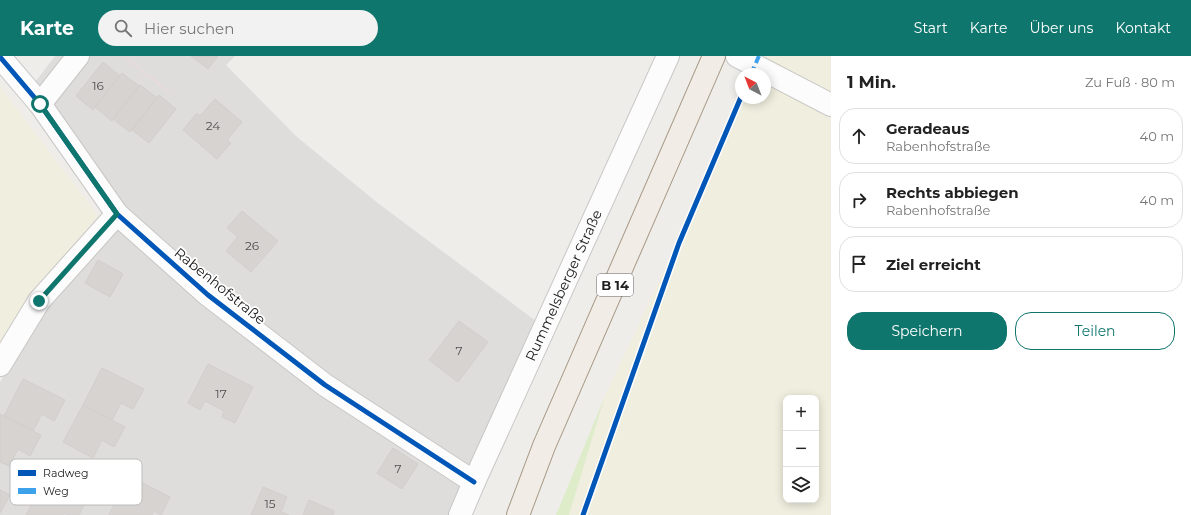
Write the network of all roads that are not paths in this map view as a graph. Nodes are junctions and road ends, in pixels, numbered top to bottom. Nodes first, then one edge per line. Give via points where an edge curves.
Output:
1 (78, 56) edge
2 (668, 56) edge
3 (714, 56) edge
4 (738, 56) edge
5 (0, 57) edge
6 (40, 104) junction
7 (831, 105) edge
8 (117, 214) junction
9 (0, 365) edge
10 (474, 482) junction
11 (460, 515) edge
12 (518, 515) edge

1 - 6 street
2 - 10 street, Rummelsberger Straße
3 - 12 main road, B 14 via 544,446
4 - 7 street
5 - 6 street, Rabenhofstraße
6 - 8 street, Rabenhofstraße
8 - 9 street via 39,301
8 - 10 street, Rabenhofstraße via 208,295 325,385
10 - 11 street, Rummelsberger Straße

